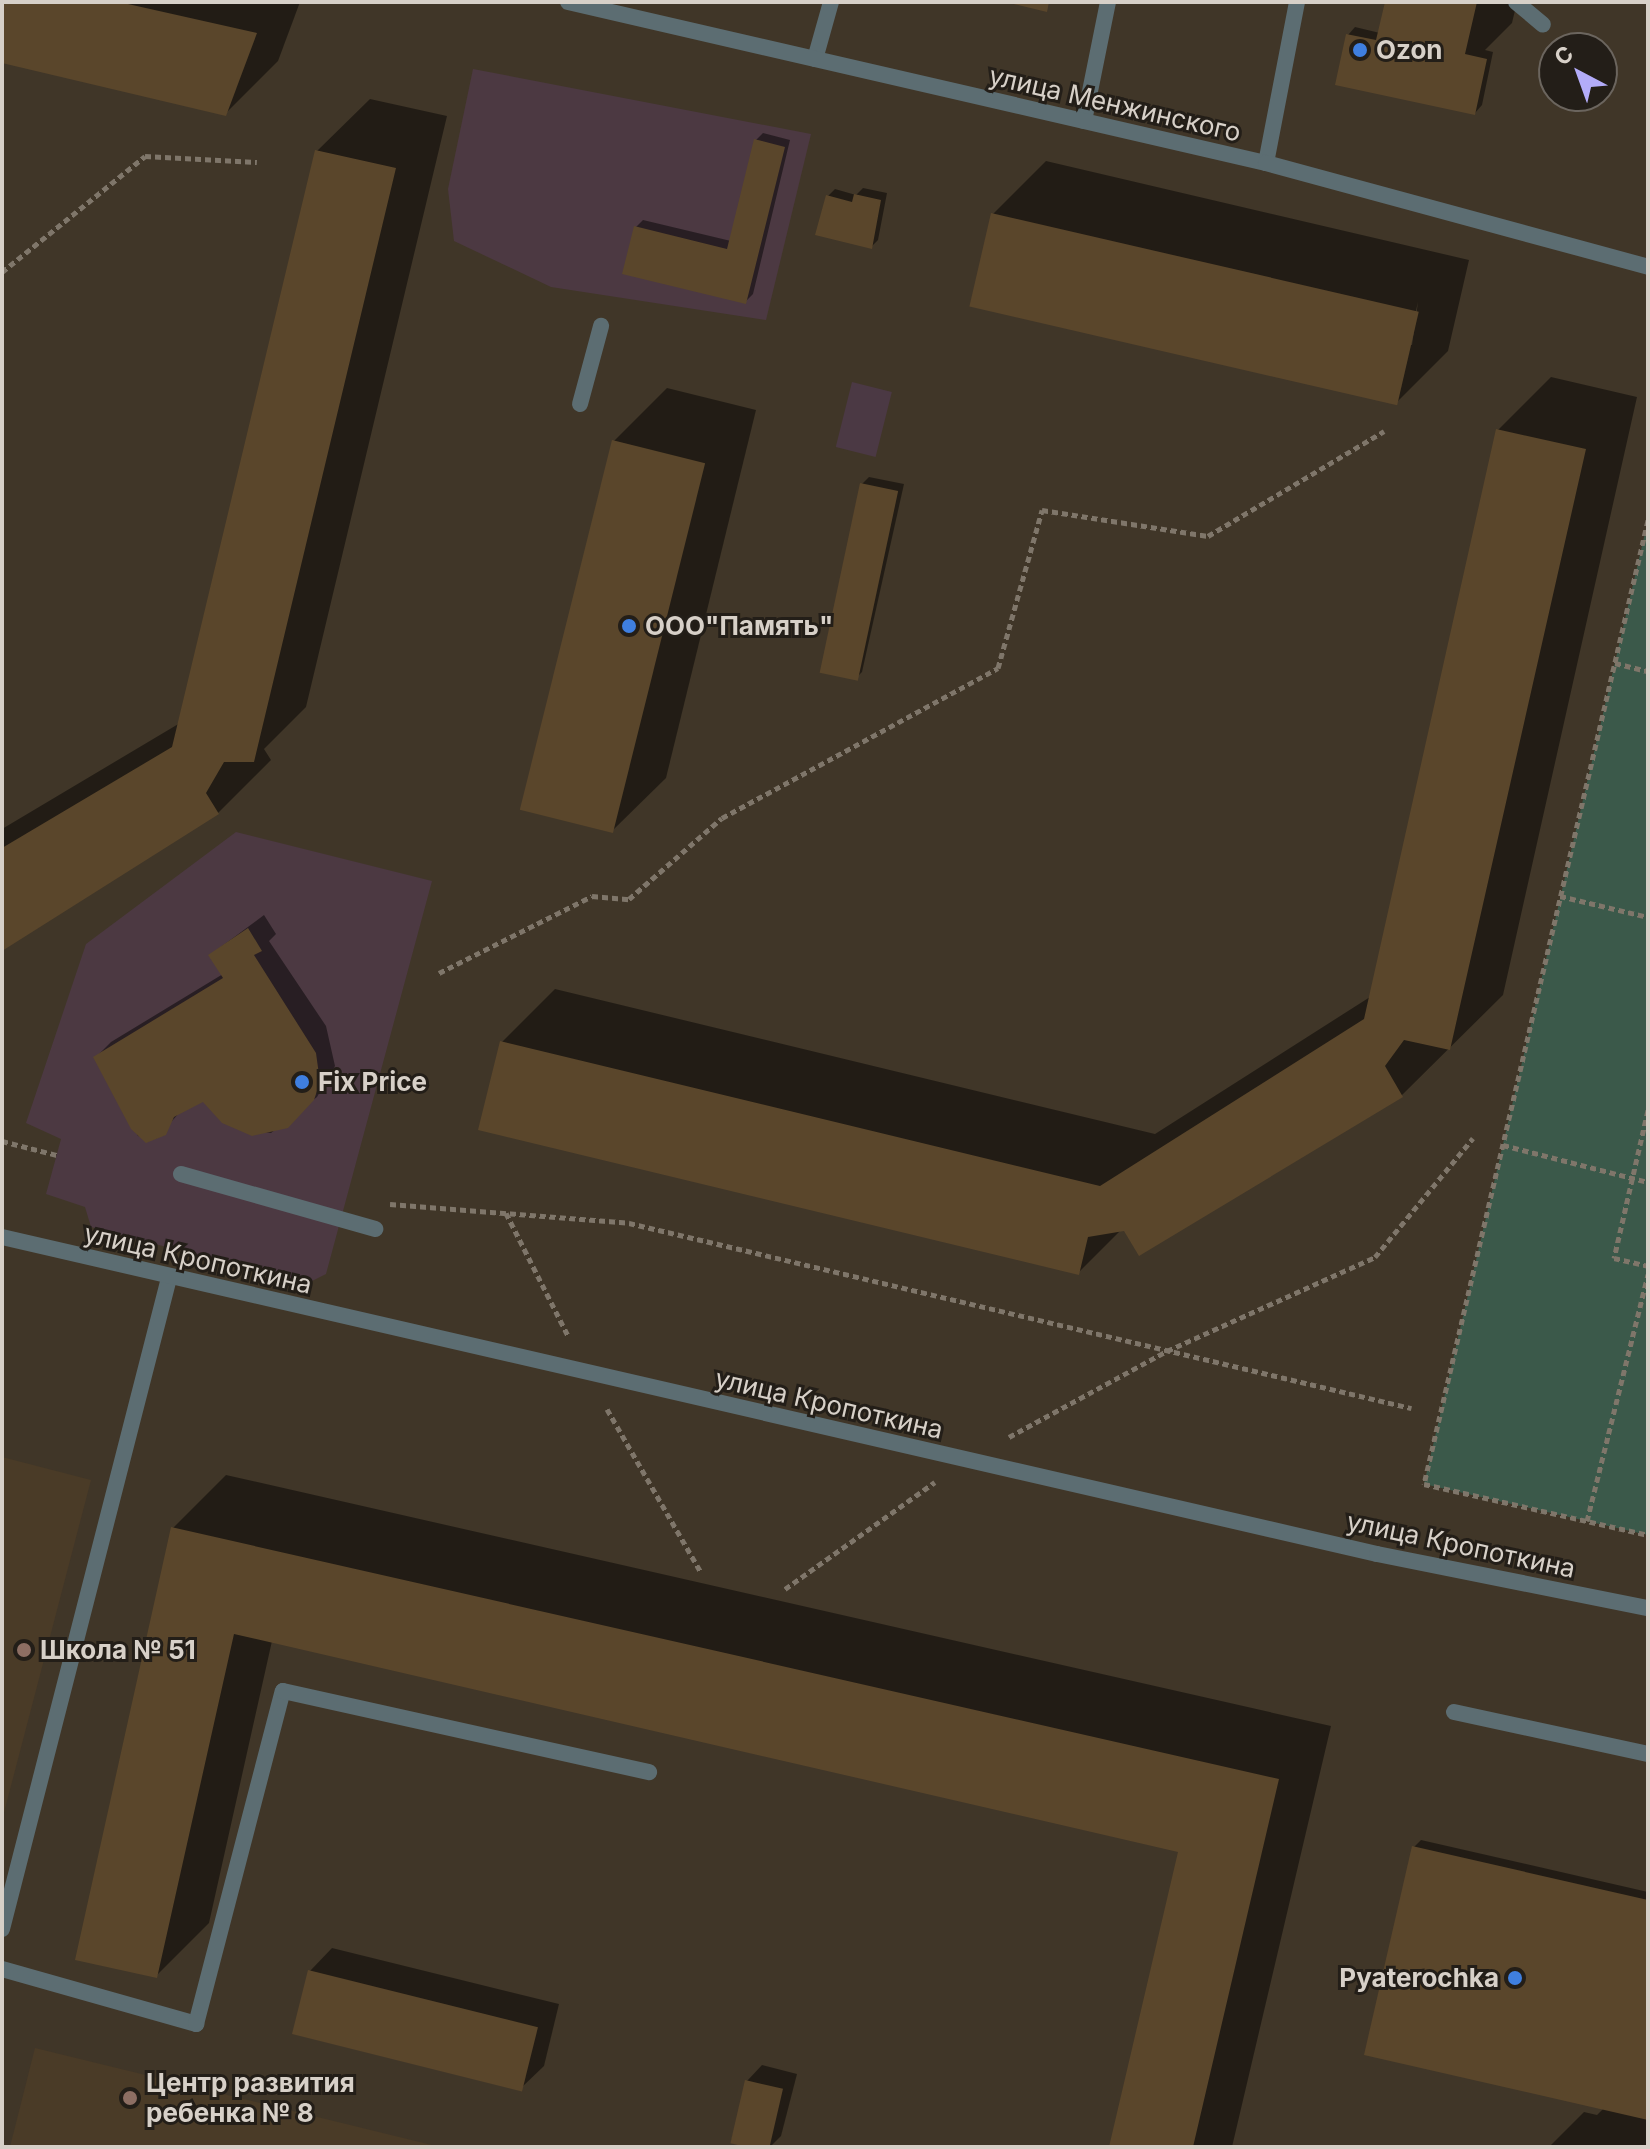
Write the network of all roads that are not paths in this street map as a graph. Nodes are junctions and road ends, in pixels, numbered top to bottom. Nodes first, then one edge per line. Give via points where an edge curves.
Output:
1 (568, 2) edge
2 (831, 2) edge
3 (1108, 2) edge
4 (1297, 2) edge
5 (1516, 2) edge
6 (1543, 25) dead end
7 (815, 59) junction
8 (1084, 121) junction
9 (1266, 163) junction
10 (1648, 267) edge
11 (601, 326) dead end
12 (580, 404) dead end
13 (181, 1174) dead end
14 (375, 1229) dead end
15 (2, 1237) edge
16 (169, 1278) junction
17 (1648, 1608) edge
18 (1454, 1712) dead end
19 (1648, 1754) edge
20 (649, 1772) dead end
21 (2, 1929) edge
22 (2, 1969) edge

1 - 7 street, улица Менжинского
2 - 7 street
3 - 8 street
4 - 9 street
5 - 6 street
7 - 8 street, улица Менжинского
8 - 9 street, улица Менжинского
9 - 10 street, улица Менжинского
11 - 12 street
13 - 14 street
15 - 16 street, улица Кропоткина
16 - 17 street, улица Кропоткина via 1377,1554
16 - 21 street
18 - 19 street
20 - 22 street via 283,1691 196,2024

